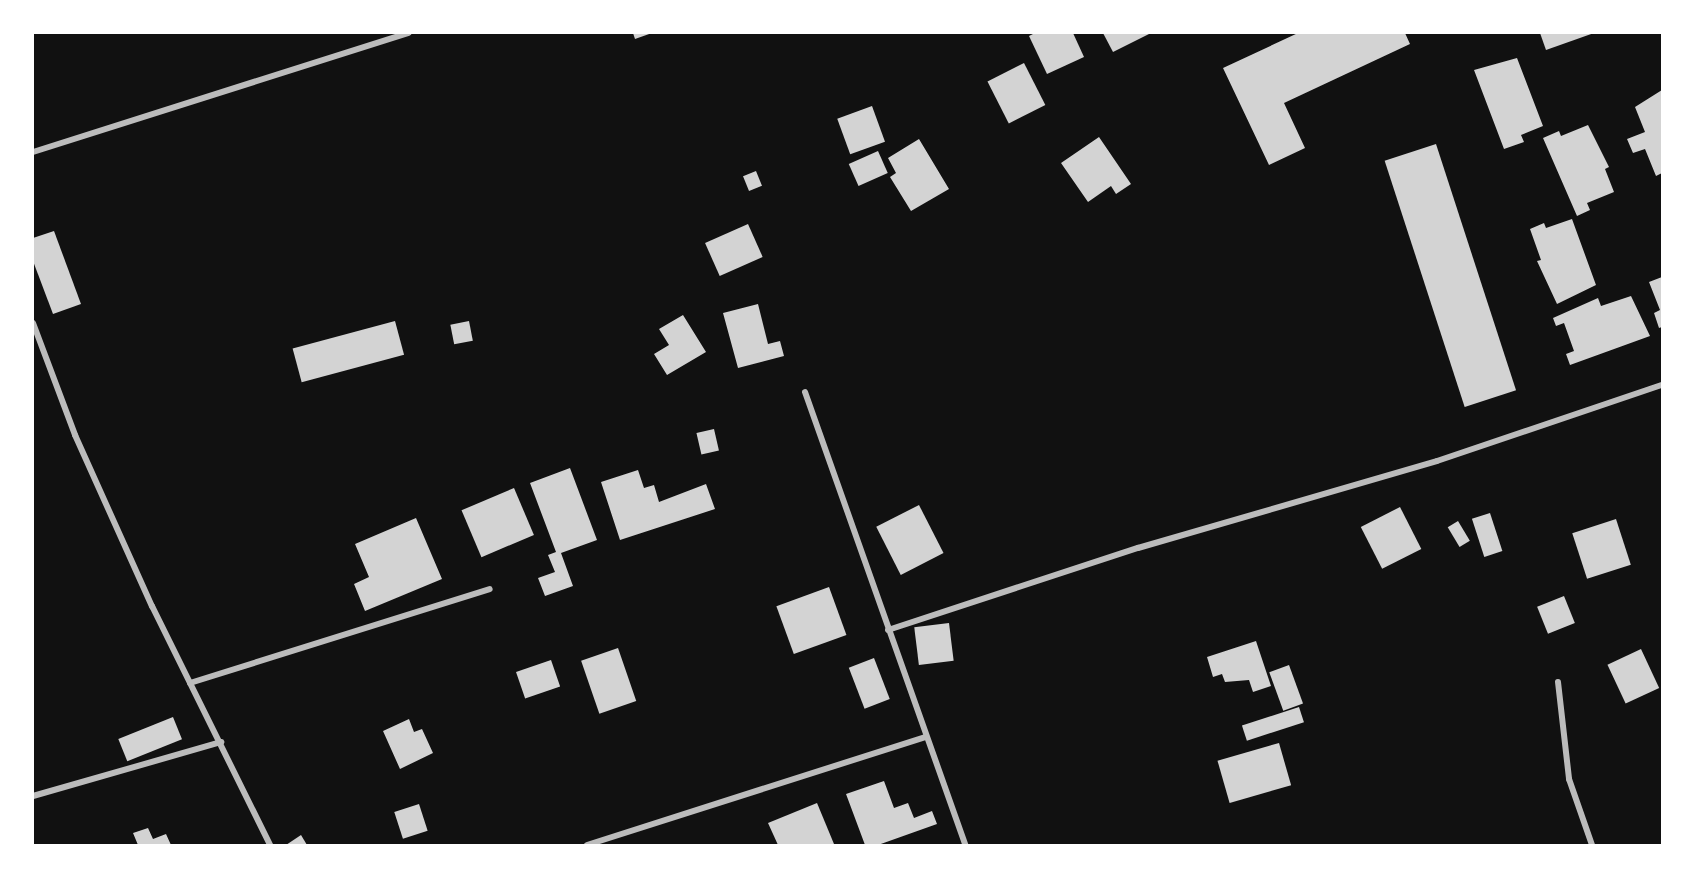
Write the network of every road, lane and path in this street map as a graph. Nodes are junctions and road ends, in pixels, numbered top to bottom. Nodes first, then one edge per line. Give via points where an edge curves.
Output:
1 (409, 33) edge
2 (33, 152) edge
3 (33, 323) edge
4 (1662, 385) edge
5 (805, 392) dead end
6 (490, 589) dead end
7 (888, 630) junction
8 (1558, 682) dead end
9 (190, 683) junction
10 (925, 737) junction
11 (220, 742) junction
12 (33, 796) edge
13 (270, 845) edge
14 (586, 845) edge
15 (965, 845) edge
16 (1592, 845) edge

1 - 2 street
3 - 9 street via 75,435
4 - 7 street via 1448,458 1138,548
5 - 7 street
6 - 9 street
7 - 10 street
8 - 16 street via 1569,779
9 - 11 street
10 - 14 street
10 - 15 street
11 - 12 street
11 - 13 street

